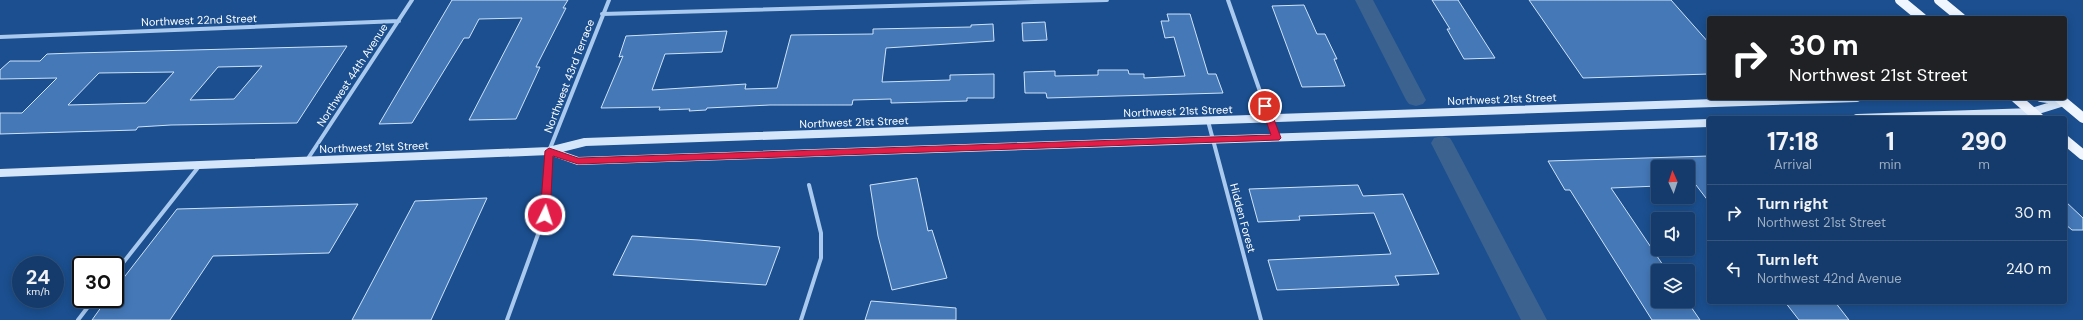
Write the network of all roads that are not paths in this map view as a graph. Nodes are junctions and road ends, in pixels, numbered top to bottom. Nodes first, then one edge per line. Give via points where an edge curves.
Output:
1 (412, 0) edge
2 (608, 0) edge
3 (1107, 0) edge
4 (1228, 0) edge
5 (1900, 0) edge
6 (1939, 0) edge
7 (602, 14) junction
8 (1920, 16) edge
9 (1959, 16) edge
10 (398, 21) junction
11 (0, 37) edge
12 (1798, 100) edge
13 (2018, 100) edge
14 (2061, 100) edge
15 (2036, 115) edge
16 (1976, 116) edge
17 (1269, 118) junction
18 (2083, 118) edge
19 (1208, 121) junction
20 (1707, 123) edge
21 (1276, 138) junction
22 (1213, 140) junction
23 (2067, 142) edge
24 (549, 151) junction
25 (2083, 155) edge
26 (307, 160) junction
27 (200, 165) junction
28 (0, 173) edge
29 (809, 185) dead end
30 (124, 262) edge
31 (87, 308) edge
32 (78, 320) edge
33 (507, 320) edge
34 (801, 320) edge
35 (1261, 320) edge

1 - 10 street, Northwest 44th Avenue
2 - 7 street, Northwest 43rd Terrace
3 - 7 street
4 - 17 street
5 - 8 main road
6 - 9 main road
7 - 24 street, Northwest 43rd Terrace
10 - 11 street, Northwest 22nd Street
10 - 26 street, Northwest 44th Avenue
12 - 17 street, Northwest 21st Street
13 - 15 main road
14 - 15 street
14 - 18 main road
15 - 16 street
17 - 19 street, Northwest 21st Street
17 - 21 street
19 - 22 street, Hidden Forest
19 - 24 street, Northwest 21st Street via 585,142
20 - 21 street, Northwest 21st Street
21 - 22 street, Northwest 21st Street
22 - 24 street, Northwest 21st Street via 578,161
22 - 35 street, Hidden Forest
23 - 25 main road
24 - 26 street, Northwest 21st Street
24 - 33 street, Northwest 43rd Terrace via 545,215
26 - 27 street, Northwest 21st Street
27 - 28 street, Northwest 21st Street
27 - 30 street
29 - 34 street via 821,233 821,258
31 - 32 street

